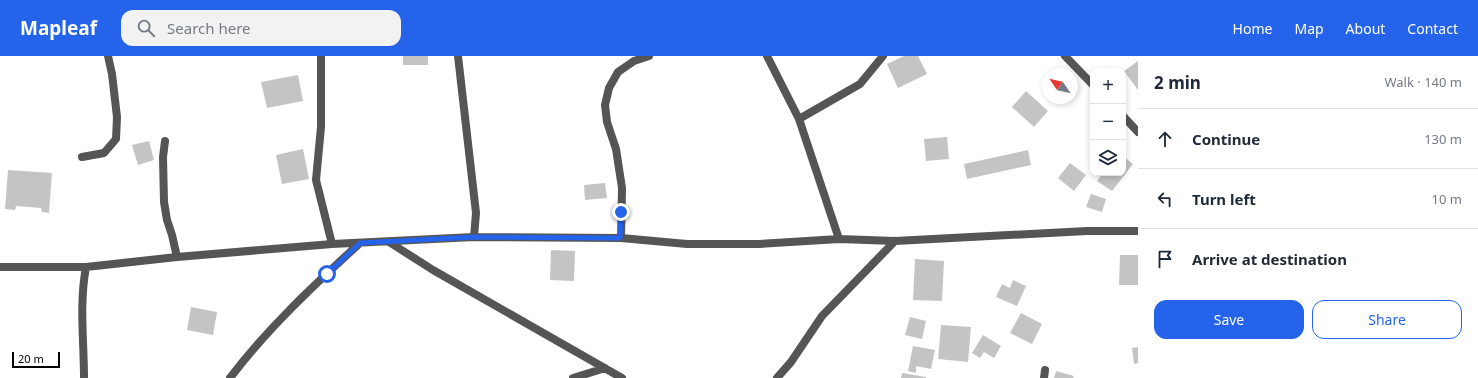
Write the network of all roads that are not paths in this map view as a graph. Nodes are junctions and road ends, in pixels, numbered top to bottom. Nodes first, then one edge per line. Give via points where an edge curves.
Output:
1 (108, 56) edge
2 (321, 56) edge
3 (458, 56) edge
4 (649, 56) edge
5 (767, 56) edge
6 (883, 56) edge
7 (1065, 56) edge
8 (1090, 82) edge
9 (799, 119) junction
10 (1126, 119) edge
11 (1138, 132) edge
12 (165, 141) dead end
13 (82, 156) dead end
14 (1138, 231) edge
15 (474, 237) junction
16 (620, 238) junction
17 (839, 239) junction
18 (895, 241) junction
19 (389, 242) junction
20 (360, 243) junction
21 (332, 244) junction
22 (177, 257) junction
23 (0, 267) edge
24 (86, 267) junction
25 (605, 368) junction
26 (84, 378) edge
27 (230, 378) edge
28 (573, 378) edge
29 (622, 378) edge
30 (777, 378) edge

1 - 13 street via 117,117 116,139 104,153
2 - 21 street via 321,127 316,180
3 - 15 street via 476,213
4 - 16 street via 634,61 618,72 609,88 605,105 622,188
5 - 9 street
6 - 9 street via 860,84
7 - 8 street
9 - 17 street
10 - 11 street
12 - 22 street via 164,202
14 - 18 street via 1087,231
15 - 16 street
15 - 19 street
16 - 17 street via 687,244 758,244
17 - 18 street
18 - 30 street via 822,316
19 - 20 street
19 - 25 street via 432,270
20 - 21 street
20 - 27 street via 274,325
21 - 22 street
22 - 24 street
23 - 24 street
24 - 26 street via 82,288
25 - 28 street
25 - 29 street

